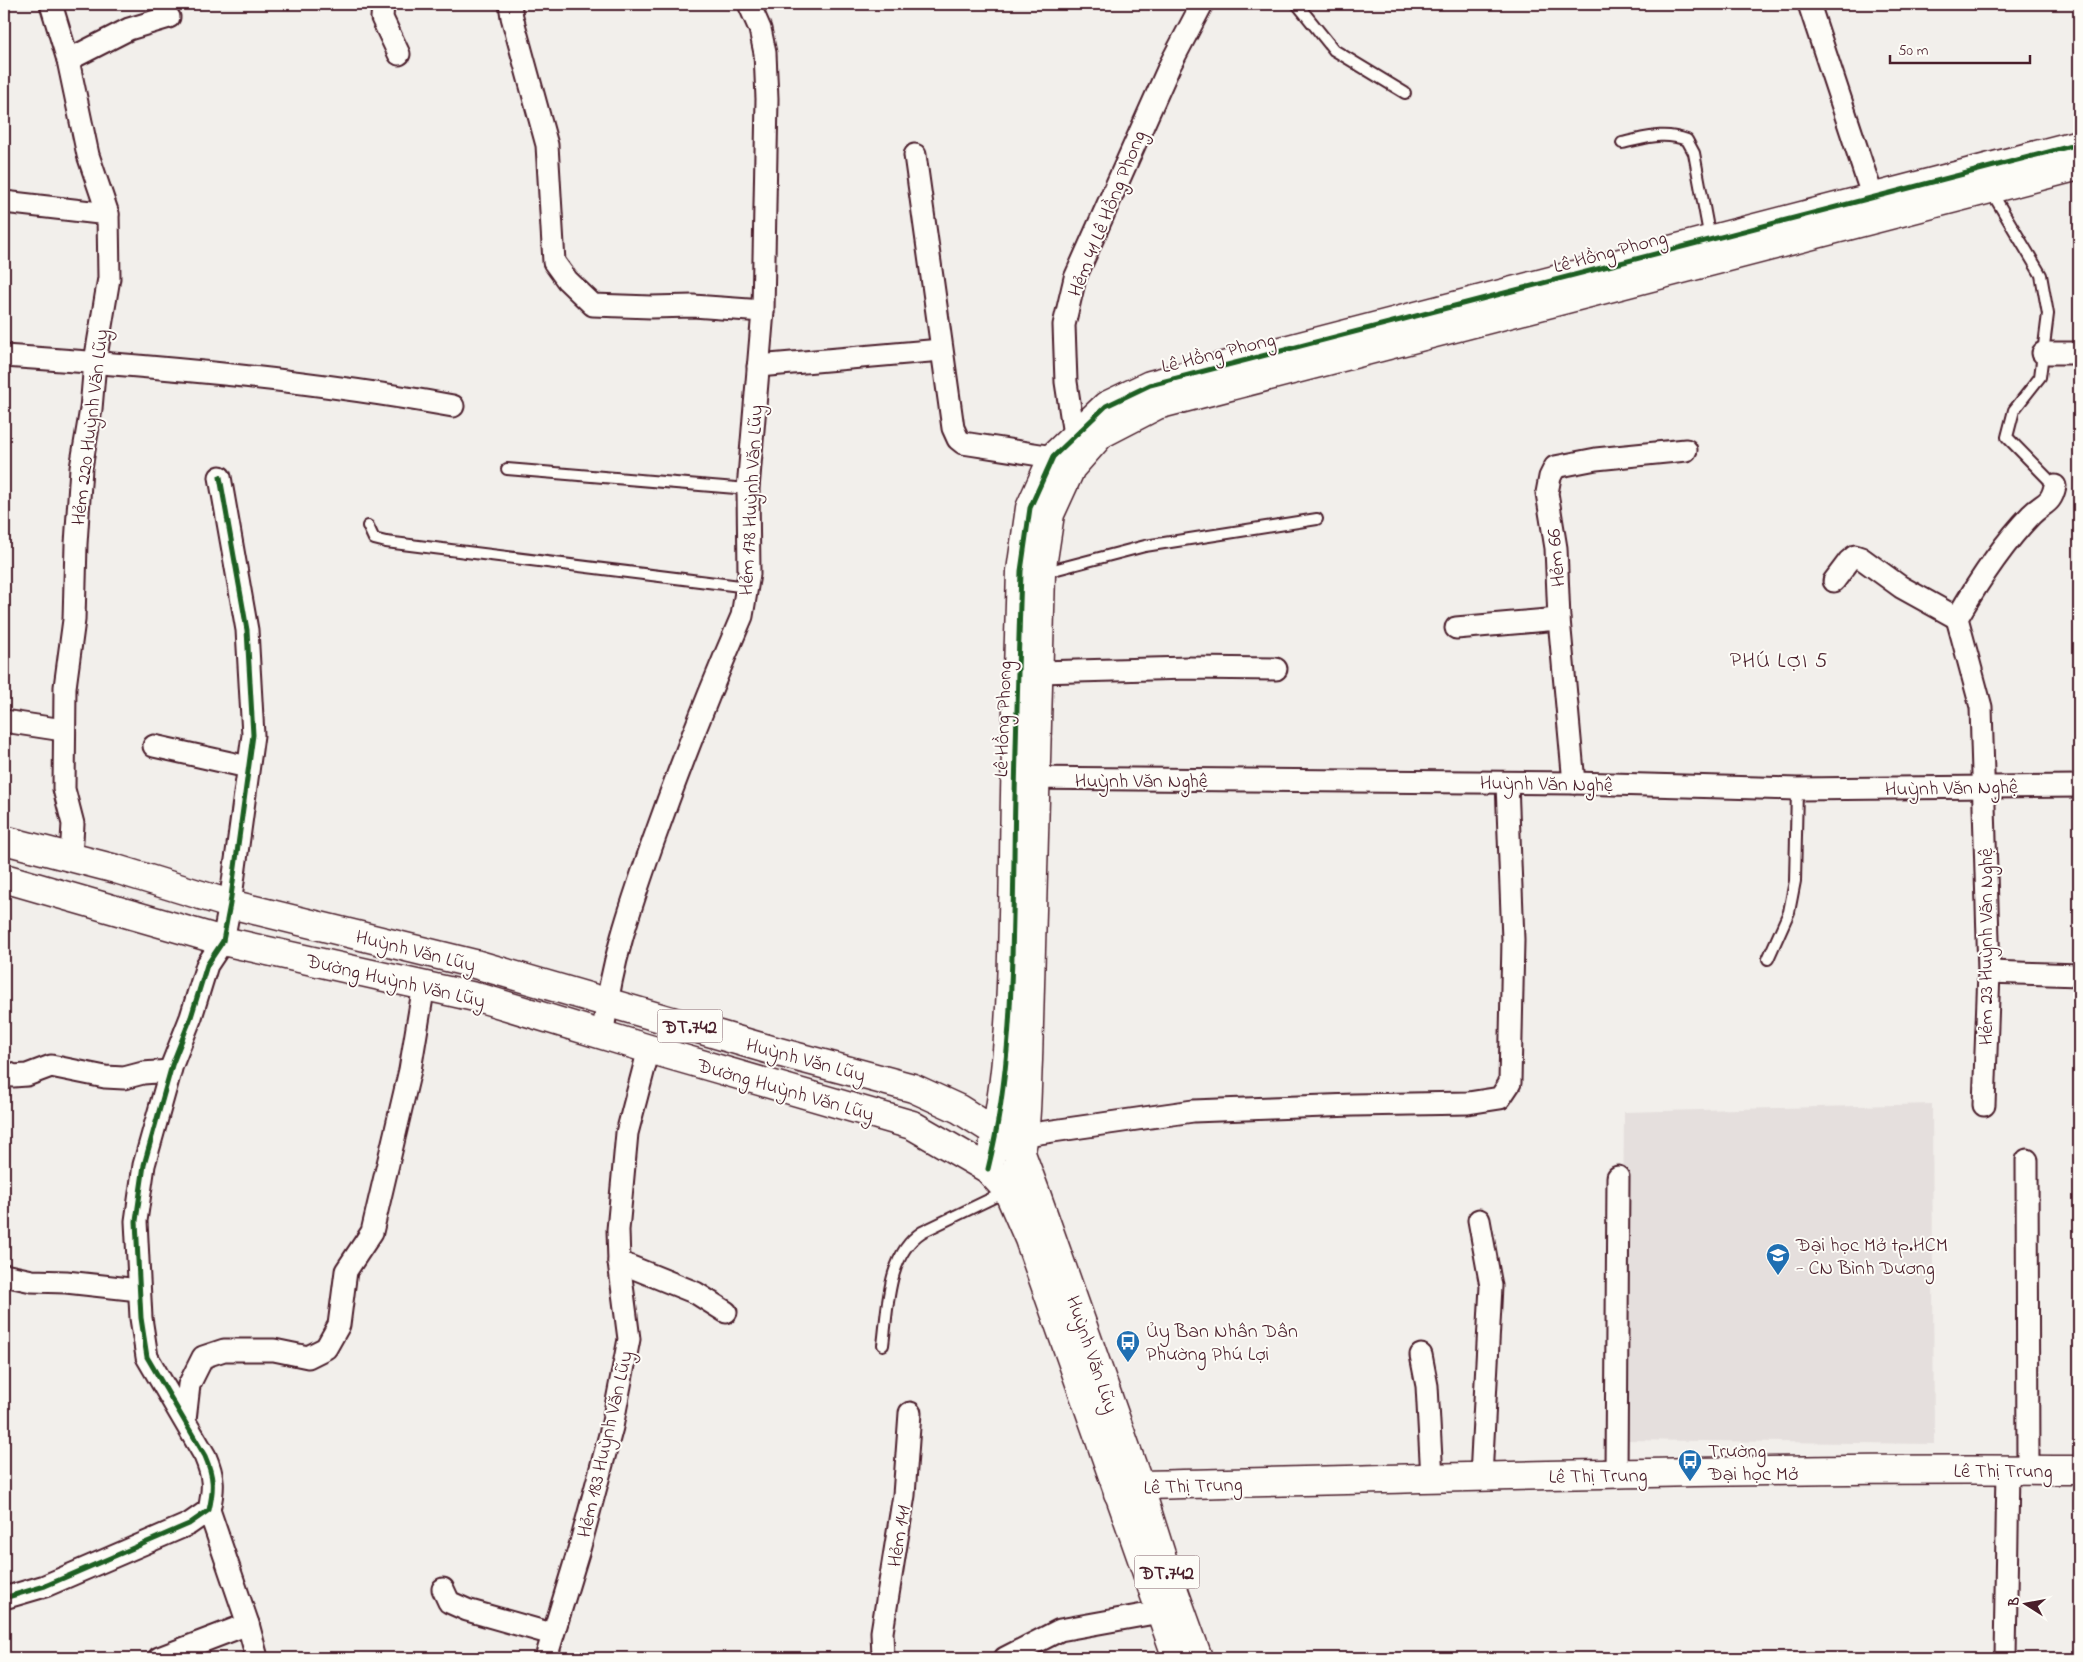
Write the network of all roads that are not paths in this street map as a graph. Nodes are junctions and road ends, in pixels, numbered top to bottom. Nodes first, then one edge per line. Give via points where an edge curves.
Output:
1 (51, 4) edge
2 (383, 4) edge
3 (510, 4) edge
4 (749, 4) edge
5 (1297, 4) edge
6 (1809, 4) edge
7 (1198, 5) edge
8 (169, 17) dead end
9 (399, 54) dead end
10 (68, 60) junction
11 (1405, 92) dead end
12 (1622, 143) dead end
13 (2079, 144) edge
14 (915, 155) dead end
15 (2079, 166) edge
16 (1990, 189) junction
17 (1873, 198) junction
18 (4, 202) edge
19 (108, 214) junction
20 (1710, 240) junction
21 (763, 311) junction
22 (941, 350) junction
23 (2079, 352) edge
24 (2043, 353) junction
25 (4, 356) edge
26 (94, 362) junction
27 (758, 366) junction
28 (453, 406) dead end
29 (1074, 435) junction
30 (1686, 450) dead end
31 (1053, 457) junction
32 (507, 469) dead end
33 (220, 477) dead end
34 (2054, 486) joint
35 (748, 489) junction
36 (1317, 519) dead end
37 (368, 526) dead end
38 (1042, 573) junction
39 (1834, 582) dead end
40 (748, 587) junction
41 (1957, 618) junction
42 (1559, 619) junction
43 (1456, 628) dead end
44 (1276, 669) dead end
45 (1039, 672) junction
46 (4, 721) edge
47 (63, 730) junction
48 (154, 746) dead end
49 (248, 767) junction
50 (1025, 779) junction
51 (1508, 783) junction
52 (1574, 783) junction
53 (2079, 786) edge
54 (1983, 787) junction
55 (1797, 789) junction
56 (4, 840) edge
57 (71, 857) junction
58 (4, 878) edge
59 (230, 904) junction
60 (223, 940) junction
61 (1768, 959) dead end
62 (1988, 972) junction
63 (2079, 975) edge
64 (424, 985) junction
65 (606, 1001) junction
66 (603, 1036) junction
67 (649, 1049) junction
68 (4, 1071) edge
69 (170, 1072) junction
70 (1984, 1105) dead end
71 (996, 1133) junction
72 (1023, 1146) junction
73 (2027, 1160) dead end
74 (988, 1169) junction
75 (1618, 1177) dead end
76 (1008, 1191) junction
77 (1479, 1220) dead end
78 (619, 1262) junction
79 (4, 1274) edge
80 (139, 1290) junction
81 (726, 1312) dead end
82 (883, 1346) dead end
83 (1421, 1355) dead end
84 (910, 1413) dead end
85 (185, 1420) junction
86 (2018, 1470) junction
87 (2079, 1470) edge
88 (1616, 1474) junction
89 (1481, 1477) junction
90 (1432, 1478) junction
91 (1129, 1489) junction
92 (209, 1510) junction
93 (443, 1589) dead end
94 (4, 1598) edge
95 (1160, 1612) junction
96 (248, 1624) junction
97 (552, 1634) junction
98 (159, 1658) edge
99 (257, 1658) edge
100 (546, 1658) edge
101 (883, 1658) edge
102 (1005, 1658) edge
103 (1177, 1658) edge
104 (1198, 1658) edge
105 (2005, 1658) edge

1 - 10 street, Hẻm 220 Huỳnh Văn Lũy
2 - 9 street via 382,18
3 - 21 street via 547,146 554,262 567,280 593,305 693,306
4 - 21 street, Hẻm 178 Huỳnh Văn Lũy via 760,29 765,53
5 - 11 lane via 1334,50
6 - 17 street
7 - 29 street, Hẻm 41 Lê Hồng Phong via 1075,278 1064,325 1066,382
8 - 10 street via 129,29
10 - 19 street, Hẻm 220 Huỳnh Văn Lũy via 88,154
12 - 20 lane via 1672,135 1687,140 1694,153
13 - 17 street, Lê Hồng Phong
14 - 22 street
15 - 16 street, Lê Hồng Phong
16 - 24 lane via 2041,275 2048,314
16 - 38 street, Lê Hồng Phong via 1158,405 1101,434 1071,468 1050,514
17 - 20 street, Lê Hồng Phong
18 - 19 street
19 - 26 street, Hẻm 220 Huỳnh Văn Lũy via 109,278
20 - 29 street, Lê Hồng Phong via 1150,385 1106,406
21 - 27 street, Hẻm 178 Huỳnh Văn Lũy
22 - 27 street
22 - 31 street via 953,428 958,439 963,443
23 - 24 street
24 - 34 lane via 2040,377 2014,410 2007,437
25 - 26 street
26 - 28 street via 388,394
26 - 47 street, Hẻm 220 Huỳnh Văn Lũy via 91,409 81,468 74,620
27 - 35 street, Hẻm 178 Huỳnh Văn Lũy
29 - 31 street, Lê Hồng Phong
30 - 42 street, Hẻm 66 via 1596,459 1555,467 1547,492 1556,548
31 - 50 street, Lê Hồng Phong via 1030,508 1021,571
32 - 35 lane
33 - 49 street via 247,630 253,735
34 - 41 street via 2052,498 2032,514 1981,576
35 - 40 street, Hẻm 178 Huỳnh Văn Lũy
36 - 38 lane via 1146,546
37 - 40 lane via 374,539 386,542
38 - 45 street, Lê Hồng Phong
39 - 41 street via 1855,556
40 - 65 street, Hẻm 178 Huỳnh Văn Lũy via 742,616 672,790 628,914
41 - 54 street, Hẻm 23 Huỳnh Văn Nghệ via 1981,707
42 - 43 street
42 - 52 street, Hẻm 66
44 - 45 street
45 - 50 street, Lê Hồng Phong
46 - 47 street
47 - 57 street, Hẻm 220 Huỳnh Văn Lũy via 64,789 72,824
48 - 49 street
49 - 59 street
50 - 51 street, Huỳnh Văn Nghệ
50 - 71 street, Lê Hồng Phong via 1006,1058
50 - 72 street, Lê Hồng Phong via 1030,1002
51 - 52 street, Huỳnh Văn Nghệ
51 - 72 street via 1513,940 1510,1083 1500,1098 1468,1103 1193,1111
52 - 55 street, Huỳnh Văn Nghệ
53 - 54 street, Huỳnh Văn Nghệ
54 - 55 street, Huỳnh Văn Nghệ
54 - 62 street, Hẻm 23 Huỳnh Văn Nghệ
55 - 61 lane via 1795,881 1789,912
56 - 57 street, Huỳnh Văn Lũy / ĐT.742
57 - 59 street, Huỳnh Văn Lũy / ĐT.742
58 - 60 street, Đường Huỳnh Văn Lũy / ĐT.742
59 - 60 street
59 - 65 street, Huỳnh Văn Lũy / ĐT.742 via 475,964
60 - 64 street, Đường Huỳnh Văn Lũy / ĐT.742
60 - 69 street via 207,965
62 - 63 street
62 - 70 street, Hẻm 23 Huỳnh Văn Nghệ
64 - 66 street, Đường Huỳnh Văn Lũy / ĐT.742
64 - 85 street via 410,1070 372,1232 346,1271 338,1324 326,1348 308,1357 274,1350 224,1350 203,1357 189,1385
65 - 66 street, Hẻm 178 Huỳnh Văn Lũy
65 - 71 street, Huỳnh Văn Lũy / ĐT.742 via 913,1088 959,1109
66 - 67 street, Đường Huỳnh Văn Lũy / ĐT.742
67 - 74 street, Đường Huỳnh Văn Lũy / ĐT.742 via 912,1125
67 - 78 street, Hẻm 183 Huỳnh Văn Lũy via 627,1133 618,1230
68 - 69 street via 13,1076 27,1075 51,1066 124,1078 143,1073
69 - 80 street via 144,1165 136,1221
71 - 72 street, Huỳnh Văn Lũy / ĐT.742
71 - 74 street, Lê Hồng Phong
72 - 76 street, Lê Hồng Phong
72 - 91 street, Huỳnh Văn Lũy / ĐT.742
73 - 86 street
74 - 76 street, Đường Huỳnh Văn Lũy / ĐT.742
75 - 88 street
76 - 82 lane via 911,1239 897,1262 892,1279
76 - 91 street, Đường Huỳnh Văn Lũy / ĐT.742
77 - 89 street via 1490,1286
78 - 81 street via 696,1293
78 - 97 street, Hẻm 183 Huỳnh Văn Lũy via 629,1339 610,1437
79 - 80 street via 32,1282 66,1282
80 - 85 street via 147,1357
83 - 90 street via 1427,1386
84 - 101 street, Hẻm 141 via 904,1495 882,1632
85 - 92 street via 213,1473
86 - 87 street, Lê Thị Trung
86 - 88 street, Lê Thị Trung
86 - 105 street
88 - 89 street, Lê Thị Trung
89 - 90 street, Lê Thị Trung
90 - 91 street, Lê Thị Trung
91 - 95 street, Huỳnh Văn Lũy / ĐT.742
91 - 104 street, Huỳnh Văn Lũy / ĐT.742 via 1162,1558
92 - 94 street via 189,1524 54,1582
92 - 96 street
93 - 97 street via 449,1602 468,1610
95 - 102 street via 1060,1630
95 - 103 street, Huỳnh Văn Lũy / ĐT.742
96 - 98 street
96 - 99 street
97 - 100 street, Hẻm 183 Huỳnh Văn Lũy

